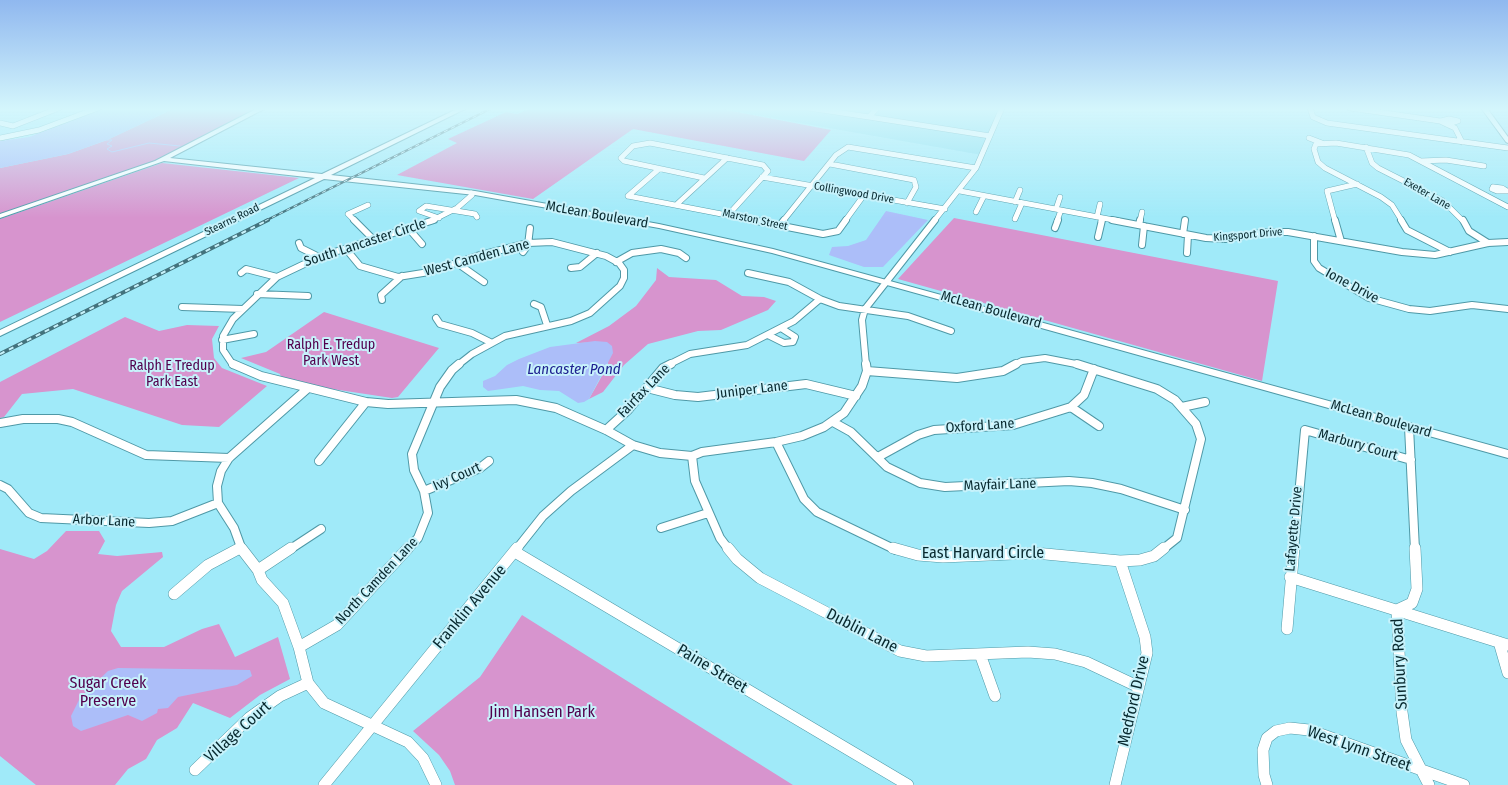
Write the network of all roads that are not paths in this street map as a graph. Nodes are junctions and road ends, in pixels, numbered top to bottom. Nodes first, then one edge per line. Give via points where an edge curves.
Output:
1 (193, 145) edge
2 (380, 145) edge
3 (384, 145) edge
4 (641, 145) edge
5 (658, 145) edge
6 (986, 145) edge
7 (1316, 145) edge
8 (1336, 145) edge
9 (1482, 145) edge
10 (1366, 148) junction
11 (1508, 148) edge
12 (167, 158) junction
13 (726, 158) junction
14 (1421, 161) junction
15 (830, 164) junction
16 (1484, 166) dead end
17 (976, 168) junction
18 (658, 169) junction
19 (320, 174) junction
20 (762, 177) junction
21 (704, 178) junction
22 (1357, 184) junction
23 (812, 185) junction
24 (1020, 190) dead end
25 (1495, 190) dead end
26 (960, 191) junction
27 (469, 192) junction
28 (1480, 192) junction
29 (864, 195) junction
30 (984, 196) junction
31 (1060, 196) dead end
32 (1015, 202) junction
33 (907, 203) junction
34 (1022, 203) junction
35 (1100, 204) dead end
36 (368, 205) dead end
37 (676, 205) junction
38 (1508, 207) edge
39 (945, 209) junction
40 (451, 210) junction
41 (1058, 210) junction
42 (976, 212) dead end
43 (1142, 212) dead end
44 (729, 214) junction
45 (0, 216) edge
46 (477, 217) dead end
47 (439, 218) junction
48 (1100, 218) junction
49 (1015, 219) dead end
50 (1185, 220) dead end
51 (780, 224) junction
52 (1142, 226) junction
53 (530, 228) dead end
54 (1055, 228) dead end
55 (409, 229) junction
56 (1186, 234) junction
57 (1314, 236) junction
58 (1098, 237) dead end
59 (372, 239) junction
60 (583, 241) dead end
61 (1341, 241) junction
62 (1508, 242) edge
63 (299, 243) dead end
64 (528, 243) junction
65 (1488, 243) junction
66 (422, 244) dead end
67 (1142, 245) dead end
68 (576, 248) junction
69 (346, 249) junction
70 (523, 252) dead end
71 (1450, 252) junction
72 (597, 253) junction
73 (1187, 253) dead end
74 (319, 257) junction
75 (686, 258) dead end
76 (616, 262) junction
77 (457, 263) junction
78 (571, 268) dead end
79 (242, 272) dead end
80 (748, 273) dead end
81 (402, 276) junction
82 (277, 277) junction
83 (885, 281) junction
84 (484, 282) dead end
85 (257, 294) junction
86 (308, 296) dead end
87 (820, 299) junction
88 (382, 300) dead end
89 (534, 304) dead end
90 (182, 307) dead end
91 (243, 308) junction
92 (865, 309) junction
93 (1508, 309) edge
94 (436, 318) dead end
95 (547, 325) junction
96 (0, 327) edge
97 (781, 328) junction
98 (951, 331) dead end
99 (0, 333) edge
100 (254, 334) dead end
101 (768, 335) junction
102 (222, 340) junction
103 (492, 343) junction
104 (1094, 369) junction
105 (867, 371) junction
106 (647, 388) junction
107 (306, 389) junction
108 (856, 396) junction
109 (366, 402) junction
110 (1205, 402) dead end
111 (433, 403) junction
112 (1071, 407) junction
113 (1182, 407) junction
114 (833, 422) junction
115 (0, 423) edge
116 (1099, 426) dead end
117 (1409, 427) junction
118 (606, 430) junction
119 (1306, 430) joint
120 (776, 442) junction
121 (632, 445) junction
122 (1508, 454) edge
123 (692, 456) junction
124 (878, 457) junction
125 (229, 458) junction
126 (1411, 460) junction
127 (319, 461) dead end
128 (489, 461) dead end
129 (0, 485) edge
130 (424, 491) junction
131 (218, 503) junction
132 (1184, 510) junction
133 (708, 513) junction
134 (661, 528) dead end
135 (321, 529) dead end
136 (241, 548) junction
137 (515, 552) junction
138 (1120, 561) junction
139 (258, 570) junction
140 (1290, 577) junction
141 (174, 594) dead end
142 (1397, 610) junction
143 (1287, 629) dead end
144 (1504, 644) edge
145 (299, 647) junction
146 (980, 654) junction
147 (1508, 673) edge
148 (308, 683) junction
149 (1139, 687) junction
150 (994, 696) dead end
151 (373, 724) junction
152 (195, 770) dead end
153 (1420, 770) junction
154 (324, 785) edge
155 (436, 785) edge
156 (908, 785) edge
157 (1115, 785) edge
158 (1267, 785) edge
159 (1429, 785) edge
160 (1464, 785) edge

1 - 12 main road
2 - 19 main road, Stearns Road
3 - 19 main road, Stearns Road
4 - 18 street via 633,146 621,158
5 - 13 street
6 - 17 street
7 - 22 street via 1318,162
8 - 10 street
9 - 11 street
10 - 14 street via 1395,152
10 - 65 street, Exeter Lane via 1372,163 1378,168 1443,202 1462,219 1469,231
12 - 19 main road, McLean Boulevard
12 - 45 main road
13 - 20 street via 763,165 768,171
13 - 21 street
14 - 16 street via 1446,160
14 - 28 street
15 - 17 street via 842,149 848,147
15 - 23 street
15 - 33 street via 914,180 916,187
17 - 26 street
18 - 21 street
18 - 37 street, Marston Street via 628,196
19 - 27 main road, McLean Boulevard
19 - 96 main road, Stearns Road
19 - 99 main road, Stearns Road
20 - 23 street, Collingwood Drive
20 - 44 street
21 - 37 street
22 - 61 street via 1328,191
22 - 71 street via 1392,205 1407,230
23 - 29 street, Collingwood Drive
23 - 51 street
24 - 32 street
25 - 28 street
26 - 30 street, Kingsport Drive
26 - 39 street
27 - 40 street, South Lancaster Circle via 472,195
27 - 83 main road, McLean Boulevard via 659,226 773,251
28 - 38 street
29 - 33 street, Collingwood Drive
29 - 51 street, Marston Street via 838,231 823,234
30 - 32 street, Kingsport Drive
30 - 42 street
31 - 41 street
32 - 34 street, Kingsport Drive
33 - 39 street, Collingwood Drive
34 - 41 street, Kingsport Drive
34 - 49 street
35 - 48 street
36 - 59 street via 348,214
37 - 44 street, Marston Street
39 - 83 street
40 - 46 street
40 - 47 street, South Lancaster Circle
40 - 47 street via 426,206 419,211
41 - 48 street, Kingsport Drive
41 - 54 street
43 - 52 street
44 - 51 street, Marston Street
47 - 55 street, South Lancaster Circle
48 - 52 street, Kingsport Drive
48 - 58 street
50 - 56 street
52 - 56 street, Kingsport Drive
52 - 67 street
53 - 64 street
55 - 59 street, South Lancaster Circle
55 - 66 street
56 - 57 street, Kingsport Drive via 1225,239 1279,231
56 - 73 street
57 - 61 street, Kingsport Drive
57 - 93 street, Ione Drive via 1314,261 1318,268 1369,298 1415,310 1472,305
59 - 69 street, South Lancaster Circle
60 - 68 street
61 - 71 street, Kingsport Drive via 1419,254
62 - 65 street, Kingsport Drive
63 - 74 street via 301,248
64 - 68 street, West Camden Lane via 552,242
64 - 70 street
64 - 77 street, West Camden Lane
65 - 71 street, Kingsport Drive
68 - 72 street, West Camden Lane
69 - 74 street, South Lancaster Circle
69 - 81 street, West Camden Lane via 360,266
72 - 76 street, West Camden Lane
72 - 78 street via 580,267
74 - 82 street, South Lancaster Circle
75 - 76 street via 679,252 660,249 632,253
76 - 95 street, North Camden Lane via 622,267 624,278 612,294 584,316
77 - 81 street, West Camden Lane
77 - 84 street
79 - 82 street via 253,270
80 - 87 street via 789,282
81 - 88 street via 381,295
82 - 85 street, South Lancaster Circle
83 - 92 street
83 - 117 main road, McLean Boulevard
85 - 86 street
85 - 91 street, South Lancaster Circle
87 - 92 street via 839,306
87 - 97 street, Fairfax Lane
89 - 95 street via 541,307
90 - 91 street
91 - 102 street, South Lancaster Circle via 226,328
92 - 98 street via 908,316
92 - 105 street via 862,320
94 - 103 street via 440,324 472,333
95 - 103 street, North Camden Lane via 512,333
97 - 101 street, Fairfax Lane
97 - 101 street via 795,337 793,342 784,343
100 - 102 street
101 - 106 street, Fairfax Lane via 747,346 690,354 675,360 662,368
102 - 107 street via 234,366
103 - 111 street, North Camden Lane via 452,370
104 - 105 street, East Harvard Circle via 1045,358 1022,361 1003,371 981,376 957,378
104 - 112 street via 1084,395
104 - 113 street, East Harvard Circle via 1146,384
105 - 108 street
106 - 108 street, Juniper Lane via 698,397 806,384
106 - 118 street, Fairfax Lane
107 - 109 street
107 - 125 street
108 - 114 street
109 - 111 street
109 - 127 street
110 - 113 street
111 - 118 street via 516,400 556,408
111 - 130 street, North Camden Lane via 412,454 414,470
112 - 116 street
112 - 124 street, Oxford Lane via 1013,425 934,430
113 - 132 street, East Harvard Circle via 1196,424 1201,439
114 - 120 street via 802,436
114 - 124 street, Mayfair Lane via 851,432
115 - 125 street via 58,419 72,422 146,455
117 - 122 main road, McLean Boulevard
117 - 126 street, Sunbury Road
118 - 121 street
119 - 126 street, Marbury Court
119 - 140 street, Lafayette Drive
120 - 123 street
120 - 138 street, East Harvard Circle via 804,499 817,512 897,550 943,557 1035,552
121 - 123 street via 660,453
121 - 137 street, Franklin Avenue via 564,496 543,516
123 - 133 street, Dublin Lane via 695,481
124 - 132 street, Mayfair Lane via 895,472 920,483 945,487 1069,481 1092,483
125 - 131 street via 217,486
126 - 142 street, Sunbury Road via 1417,589 1412,603
128 - 130 street, Ivy Court via 480,468
129 - 131 street, Arbor Lane via 8,489 29,513 41,518 149,523 172,521
130 - 145 street, North Camden Lane via 428,513 418,538 337,625
131 - 136 street via 234,528
132 - 138 street, East Harvard Circle via 1177,538 1165,549 1140,560
133 - 134 street
133 - 146 street, Dublin Lane via 731,552 760,578 879,642 900,651 926,656
135 - 139 street
136 - 139 street
136 - 141 street via 208,565
137 - 151 street, Franklin Avenue
137 - 156 street, Paine Street
138 - 149 street, Medford Drive via 1145,637 1147,654
139 - 145 street via 262,580 283,604
140 - 142 street
140 - 143 street, Lafayette Drive
142 - 144 street
142 - 153 street, Sunbury Road via 1403,723 1406,740
144 - 147 street
145 - 148 street
146 - 149 street, Dublin Lane via 1055,654 1086,662
146 - 150 street
148 - 151 street via 324,703
148 - 152 street, Village Court via 280,696 249,718
149 - 157 street, Medford Drive
151 - 154 street, Franklin Avenue
151 - 155 street via 408,742 423,758
153 - 158 street, West Lynn Street via 1408,763 1309,730 1282,730 1267,738 1263,750
153 - 159 street, Sunbury Road
153 - 160 street, West Lynn Street

